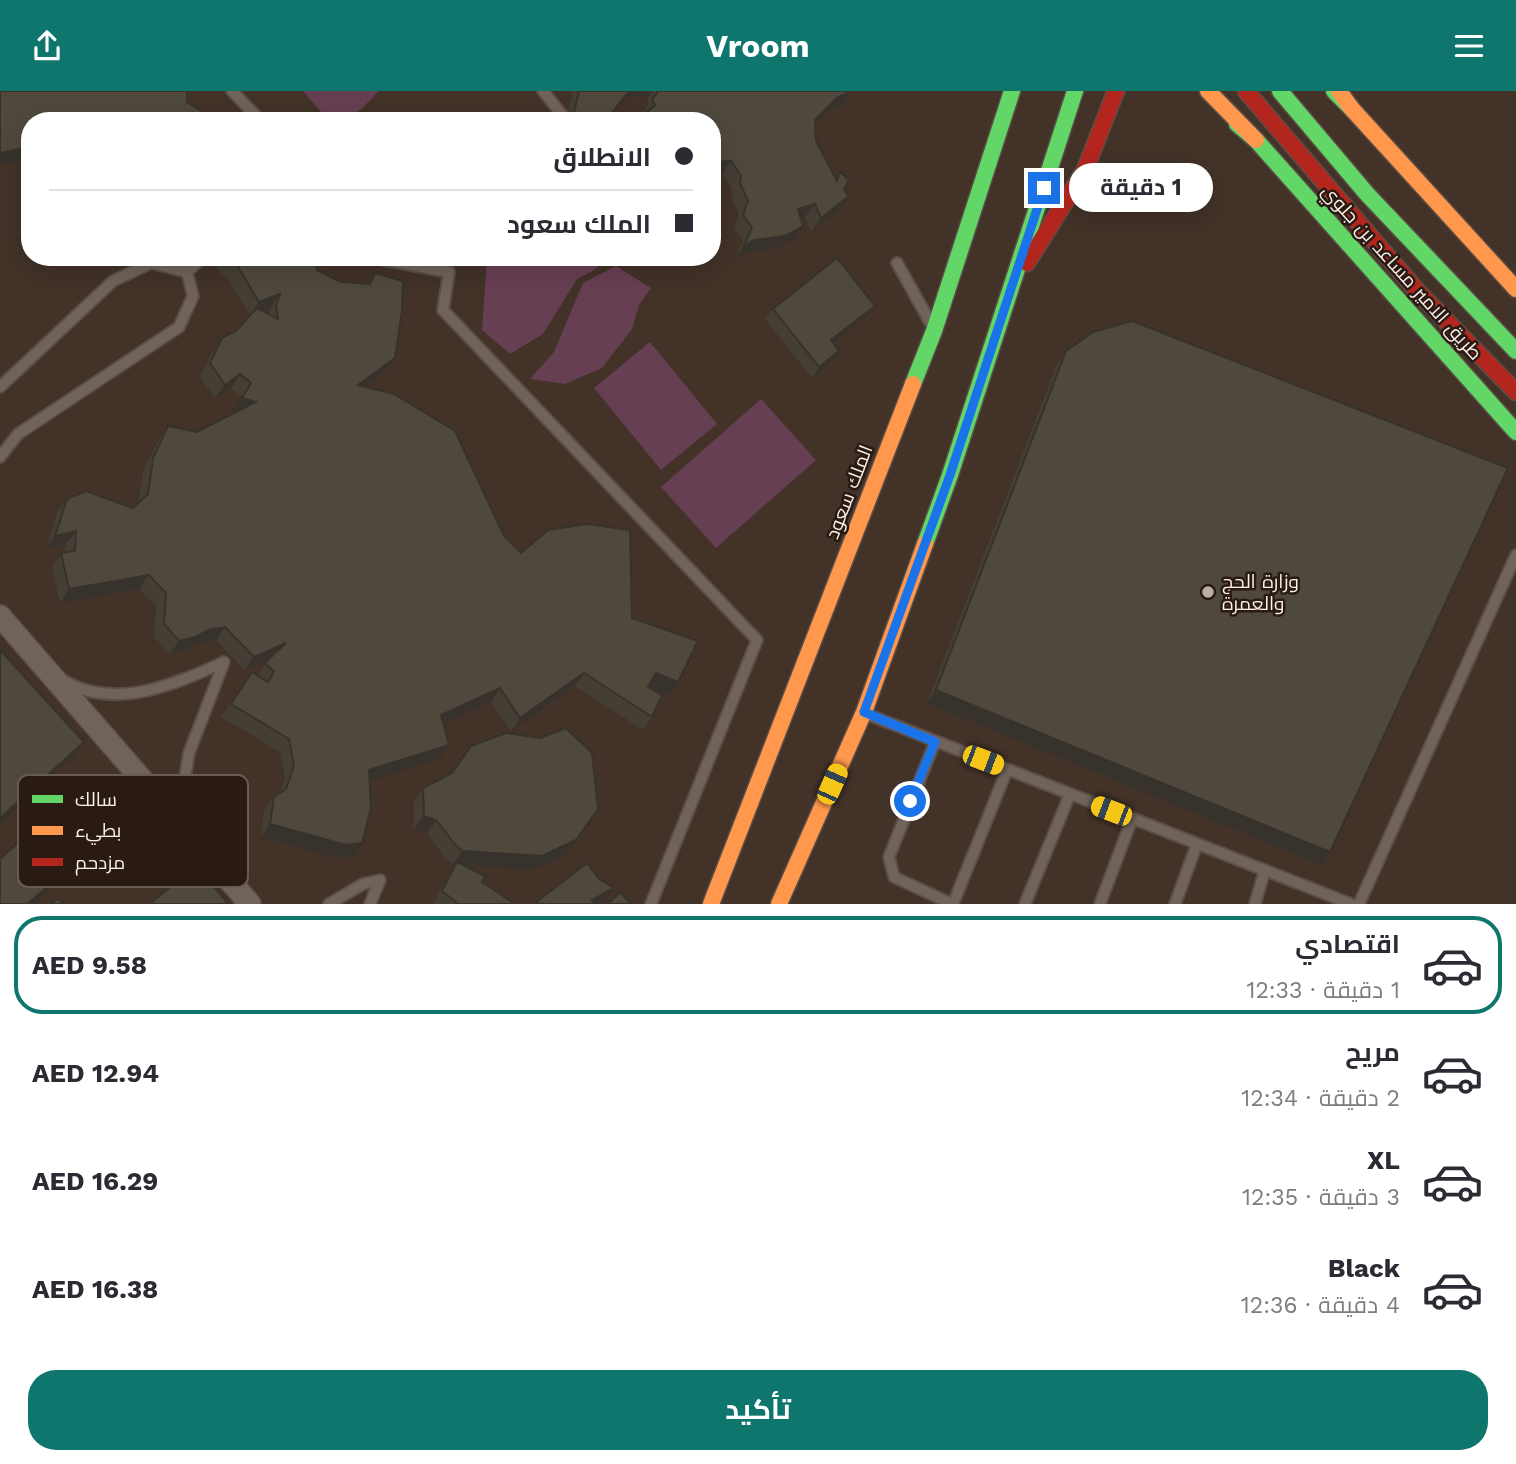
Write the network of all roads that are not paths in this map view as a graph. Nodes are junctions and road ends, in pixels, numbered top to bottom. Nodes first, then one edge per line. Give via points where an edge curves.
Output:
1 (232, 91) edge
2 (543, 91) edge
3 (1012, 91) edge
4 (1074, 91) edge
5 (1116, 91) edge
6 (1198, 91) edge
7 (1208, 91) edge
8 (1215, 91) edge
9 (1246, 91) edge
10 (1280, 91) edge
11 (1337, 91) edge
12 (252, 112) edge
13 (559, 112) edge
14 (1256, 140) junction
15 (897, 263) dead end
16 (145, 266) edge
17 (163, 266) edge
18 (193, 266) edge
19 (417, 266) edge
20 (187, 272) junction
21 (1013, 285) junction
22 (1516, 289) edge
23 (934, 331) junction
24 (1516, 351) edge
25 (0, 387) edge
26 (1516, 392) edge
27 (1516, 432) edge
28 (0, 457) edge
29 (1516, 555) edge
30 (1, 616) edge
31 (49, 672) junction
32 (864, 712) junction
33 (935, 742) junction
34 (1007, 770) junction
35 (138, 775) edge
36 (185, 775) edge
37 (1070, 795) junction
38 (1132, 819) junction
39 (1197, 844) junction
40 (1265, 870) junction
41 (235, 887) edge
42 (250, 904) edge
43 (329, 904) edge
44 (370, 904) edge
45 (651, 904) edge
46 (710, 904) edge
47 (779, 904) edge
48 (953, 904) edge
49 (1026, 904) edge
50 (1100, 904) edge
51 (1175, 904) edge
52 (1255, 904) edge
53 (1351, 904) edge
54 (1359, 904) edge

1 - 12 lane
2 - 13 lane
3 - 23 main road, الملك سعود
4 - 21 main road
5 - 21 main road via 1085,170
6 - 14 main road
7 - 14 main road
8 - 14 main road
9 - 26 main road via 1418,292
10 - 24 main road via 1367,194
11 - 22 main road
14 - 27 main road, طريق الامير مساعد بن جلوي
15 - 23 lane
16 - 25 lane via 113,281
17 - 20 lane
18 - 20 lane
19 - 45 lane via 449,272 443,310 757,640
20 - 28 lane via 193,296 179,327 18,434
21 - 32 main road
23 - 46 main road, الملك سعود
29 - 54 lane
30 - 31 street
31 - 35 street
31 - 36 lane via 80,690 132,694 177,683 224,662 189,753
32 - 33 lane
32 - 47 main road
33 - 34 lane
33 - 48 lane via 889,857 894,877
34 - 37 lane
34 - 48 lane
37 - 38 lane
37 - 49 lane
38 - 39 lane
38 - 50 lane
39 - 40 lane
39 - 51 lane
40 - 52 lane
40 - 53 lane
41 - 42 street
43 - 44 lane via 363,884 380,880

